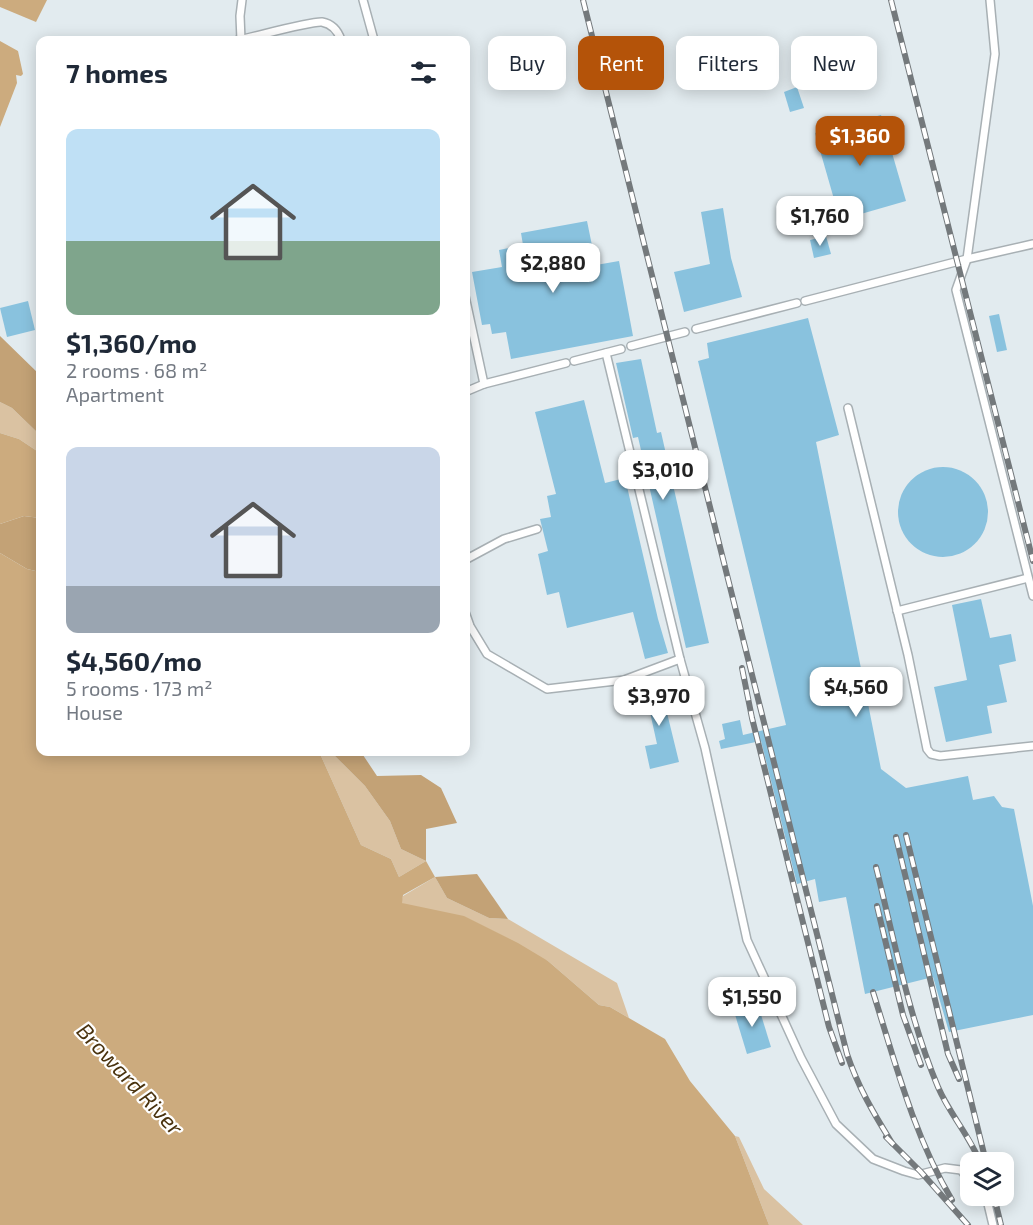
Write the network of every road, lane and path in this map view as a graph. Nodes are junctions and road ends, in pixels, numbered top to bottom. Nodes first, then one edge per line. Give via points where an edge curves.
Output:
1 (242, 0) edge
2 (363, 0) edge
3 (990, 0) edge
4 (240, 36) edge
5 (258, 36) edge
6 (340, 36) edge
7 (373, 36) edge
8 (1033, 244) edge
9 (968, 259) junction
10 (805, 301) dead end
11 (797, 303) dead end
12 (470, 319) edge
13 (696, 329) dead end
14 (685, 332) dead end
15 (631, 346) dead end
16 (621, 349) dead end
17 (606, 353) junction
18 (574, 361) dead end
19 (566, 363) dead end
20 (484, 384) junction
21 (470, 390) edge
22 (848, 408) dead end
23 (537, 529) dead end
24 (470, 557) edge
25 (1028, 578) junction
26 (1033, 596) edge
27 (897, 611) junction
28 (470, 626) edge
29 (680, 659) junction
30 (1033, 746) edge
31 (960, 1170) edge
32 (988, 1206) edge
33 (993, 1225) edge

1 - 4 lane
2 - 7 lane
3 - 9 lane via 995,54
5 - 6 lane via 320,22 334,27
8 - 9 lane
9 - 10 lane
9 - 25 lane via 956,290
11 - 13 lane
12 - 20 lane
14 - 15 lane
16 - 17 lane
17 - 18 lane
17 - 29 lane
19 - 20 lane
20 - 21 lane
22 - 27 lane
23 - 24 lane via 504,539
25 - 26 lane
25 - 27 lane
27 - 30 lane via 927,749 932,754
28 - 29 lane via 487,654 547,689 624,680
29 - 31 lane via 705,748 747,940 836,1124 873,1159 918,1175 945,1168
32 - 33 lane

